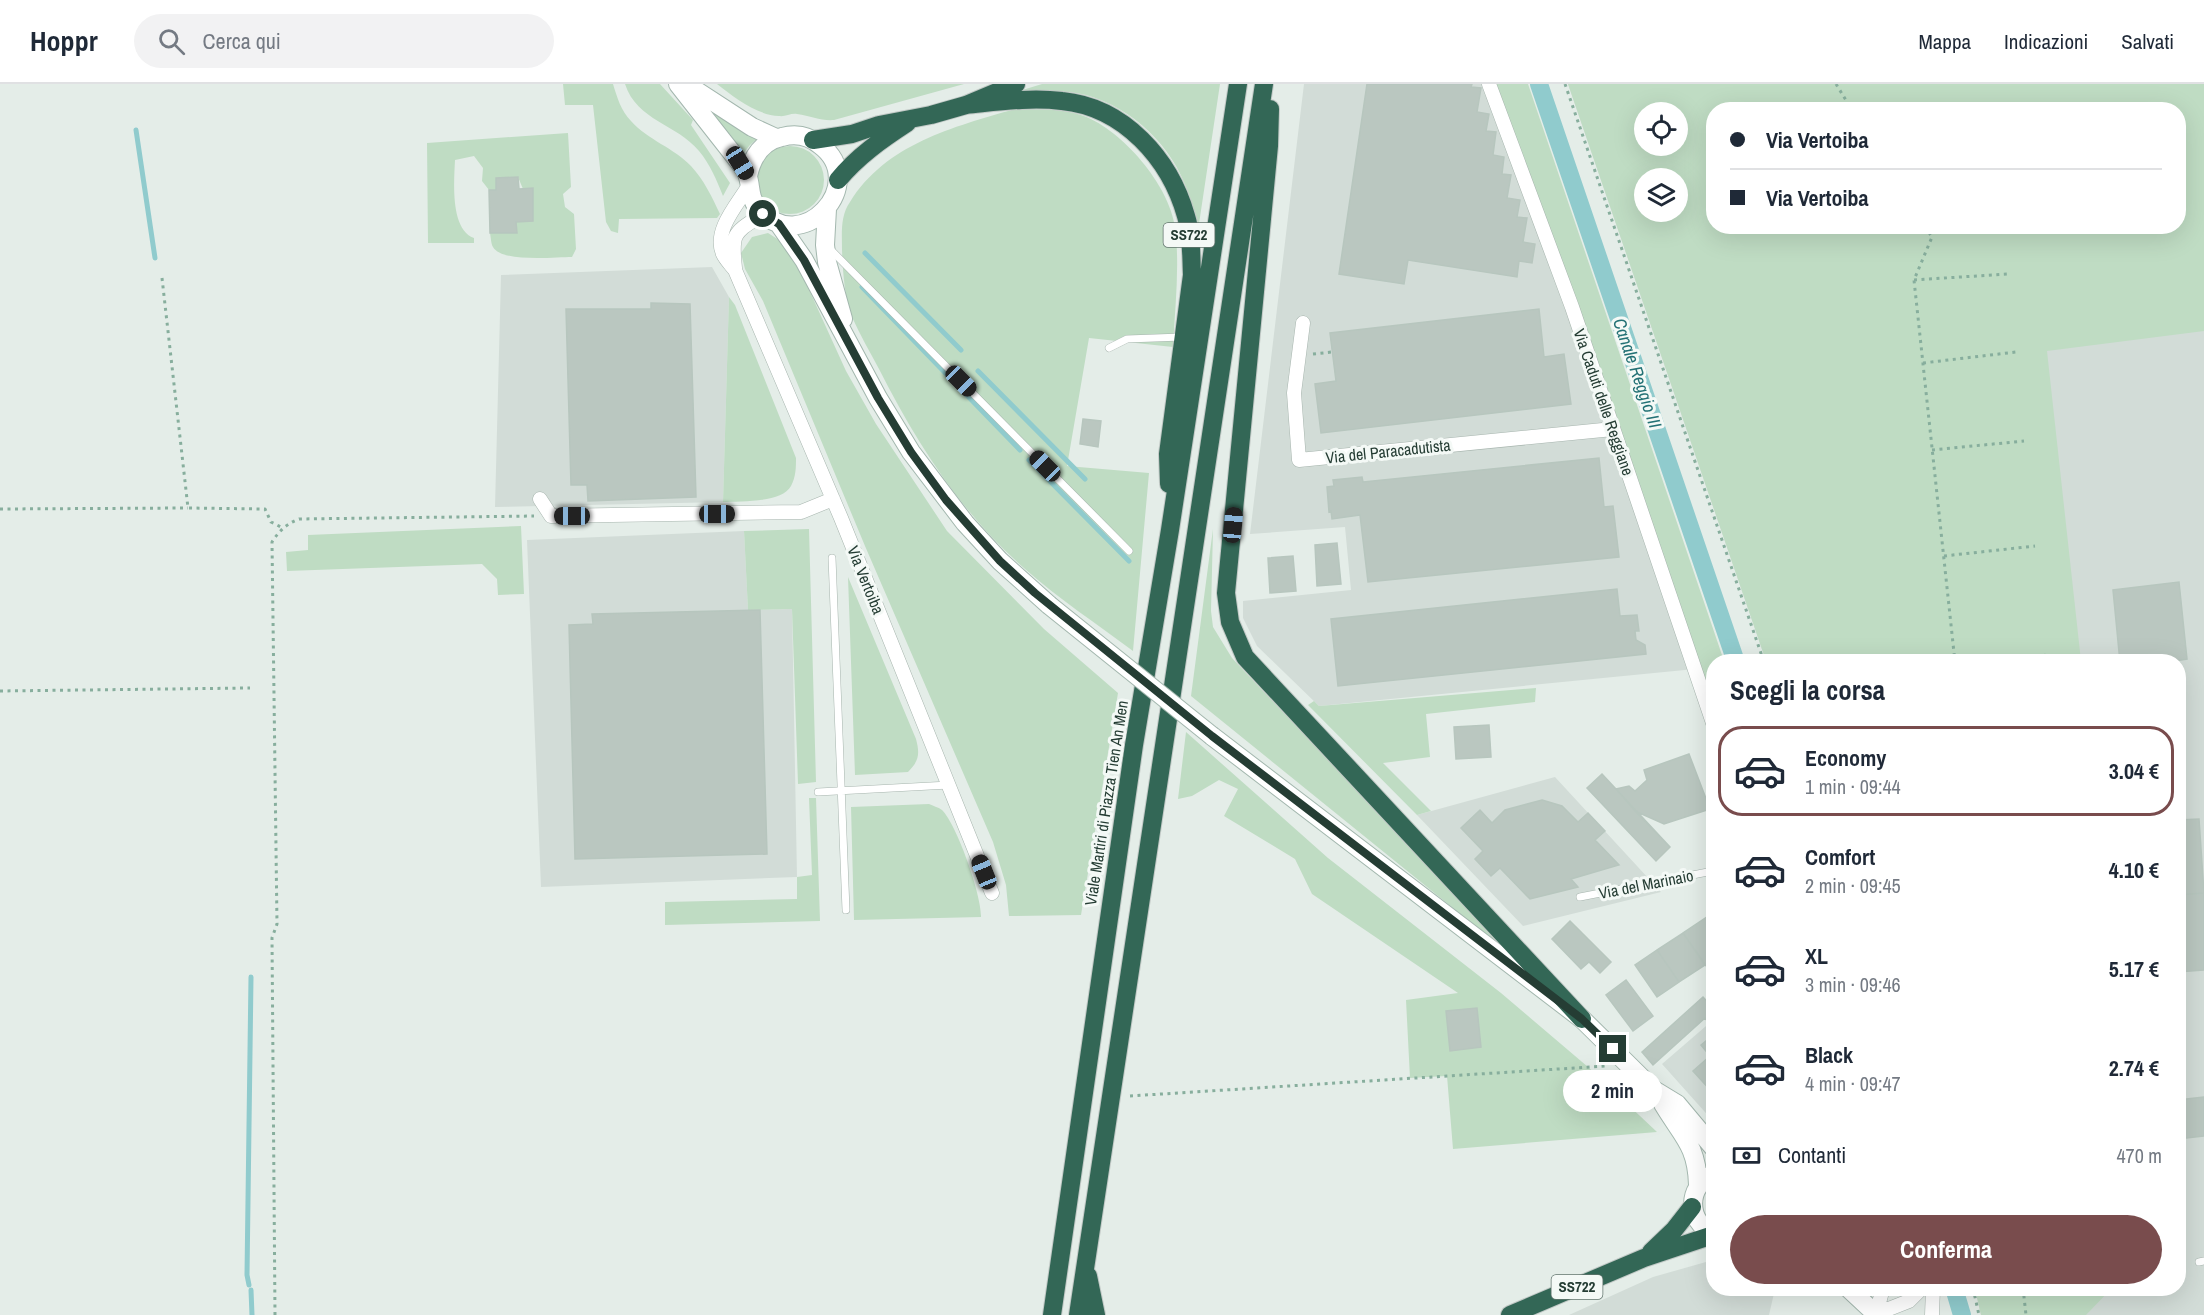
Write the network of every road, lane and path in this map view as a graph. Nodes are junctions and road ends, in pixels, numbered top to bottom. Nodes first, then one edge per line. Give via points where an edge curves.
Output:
1 (678, 84) edge
2 (686, 84) edge
3 (1016, 84) edge
4 (1238, 84) edge
5 (1264, 84) edge
6 (1270, 84) edge
7 (1489, 84) edge
8 (1565, 84) edge
9 (1836, 84) edge
10 (1847, 102) edge
11 (966, 105) junction
12 (911, 120) junction
13 (776, 138) junction
14 (813, 140) junction
15 (838, 180) junction
16 (748, 181) junction
17 (827, 209) junction
18 (771, 219) junction
19 (1930, 234) edge
20 (825, 245) junction
21 (735, 270) junction
22 (2007, 274) dead end
23 (162, 278) dead end
24 (1914, 280) junction
25 (1303, 323) dead end
26 (1184, 337) junction
27 (848, 338) junction
28 (1109, 348) dead end
29 (2016, 352) dead end
30 (1923, 363) junction
31 (1613, 429) junction
32 (2024, 441) dead end
33 (1932, 450) junction
34 (540, 499) dead end
35 (833, 499) junction
36 (188, 508) junction
37 (0, 509) edge
38 (551, 516) junction
39 (283, 528) junction
40 (1170, 530) junction
41 (2035, 546) dead end
42 (1130, 551) dead end
43 (1944, 556) junction
44 (832, 558) dead end
45 (1761, 654) edge
46 (1954, 654) edge
47 (250, 688) dead end
48 (0, 691) edge
49 (1706, 702) edge
50 (949, 785) junction
51 (841, 790) junction
52 (818, 792) dead end
53 (1706, 872) edge
54 (992, 893) dead end
55 (1580, 897) dead end
56 (846, 910) dead end
57 (1582, 1019) junction
58 (1628, 1064) junction
59 (1654, 1090) junction
60 (1130, 1096) dead end
61 (1706, 1139) edge
62 (1706, 1178) edge
63 (1698, 1185) junction
64 (1692, 1207) junction
65 (1706, 1229) edge
66 (1706, 1236) edge
67 (1644, 1258) junction
68 (1085, 1264) junction
69 (1856, 1296) edge
70 (1881, 1296) edge
71 (1914, 1296) edge
72 (1933, 1296) edge
73 (1975, 1296) edge
74 (2024, 1296) edge
75 (275, 1315) edge
76 (1052, 1315) edge
77 (1078, 1315) edge
78 (1096, 1315) edge
79 (1510, 1315) edge
80 (1876, 1315) edge
81 (1932, 1315) edge
82 (1979, 1315) edge
83 (2026, 1315) edge

1 - 16 main road via 721,137
2 - 13 main road
3 - 11 highway, SS722
4 - 40 highway, Viale Martiri di Piazza Tien An Men / SS722
5 - 68 highway, SS722
6 - 57 highway via 1269,146 1226,593 1230,622 1245,657
7 - 31 street, Via Caduti delle Reggiane
8 - 45 path
9 - 10 path
11 - 12 highway, SS722
11 - 26 highway, SS722 via 1064,101 1105,114 1143,140 1162,161 1187,217 1192,276
12 - 14 highway, SS722
12 - 15 highway, SS722 via 852,163
13 - 14 main road via 789,135
13 - 16 main road, Via Vertoiba via 757,153
14 - 15 main road via 831,157
15 - 17 main road
16 - 18 main road via 756,206
16 - 21 street, Via Vertoiba via 722,233 723,254
17 - 18 main road via 808,223 793,226
17 - 20 main road
18 - 21 street, Via Vertoiba via 739,230 732,245
18 - 27 main road via 804,260
19 - 24 path
20 - 27 main road
20 - 42 lane
21 - 35 street, Via Vertoiba
22 - 24 path
23 - 36 path
24 - 30 path
25 - 31 street, Via del Paracadutista via 1294,393 1299,460
26 - 28 lane via 1127,339
26 - 40 highway, SS722 via 1168,454
27 - 57 main road, bridge via 894,425 946,500 1000,561 1212,736
29 - 30 path
30 - 33 path
31 - 49 street, Via Caduti delle Reggiane
32 - 33 path
33 - 43 path
34 - 38 street
35 - 38 street via 801,512
35 - 50 street, Via Vertoiba
36 - 37 path
36 - 39 path via 265,509 271,522
38 - 39 path via 299,519
39 - 75 path via 272,542 271,552 277,924 272,938
40 - 76 highway, Viale Martiri di Piazza Tien An Men / SS722 via 1132,757
41 - 43 path
43 - 46 path
44 - 51 lane
47 - 48 path
50 - 51 lane
50 - 54 street, Via Vertoiba
51 - 52 lane
51 - 56 lane
53 - 55 lane, Via del Marinaio
57 - 58 main road
58 - 59 main road
58 - 60 path
59 - 61 main road via 1677,1104
59 - 63 main road via 1694,1151
62 - 63 main road
63 - 64 main road
64 - 65 main road via 1699,1224
64 - 67 highway, SS722
66 - 67 highway, SS722
67 - 79 highway, SS722
68 - 77 highway, SS722
68 - 78 highway, SS722
69 - 80 main road
70 - 80 street
71 - 80 street
72 - 81 street
73 - 82 path
74 - 83 path

